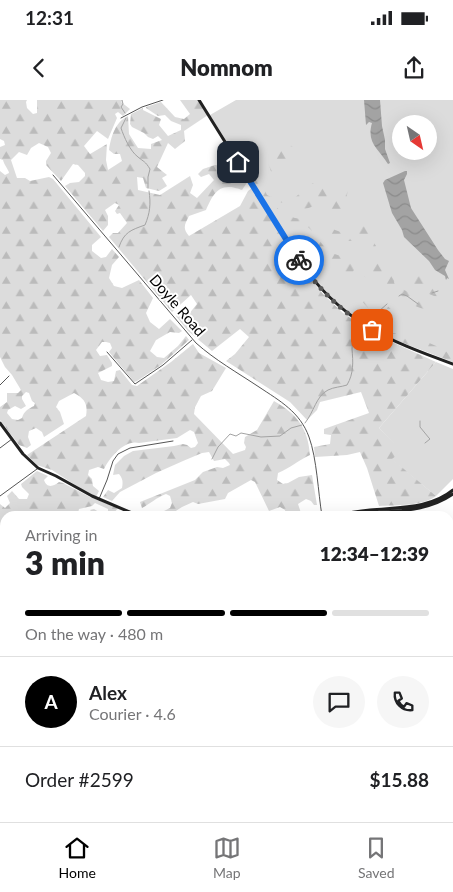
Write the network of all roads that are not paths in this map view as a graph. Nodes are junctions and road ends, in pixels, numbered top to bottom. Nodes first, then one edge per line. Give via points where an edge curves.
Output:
1 (163, 100) edge
2 (200, 100) edge
3 (121, 118) dead end
4 (53, 175) dead end
5 (193, 340) junction
6 (107, 352) dead end
7 (453, 364) edge
8 (9, 376) dead end
9 (0, 385) edge
10 (0, 423) edge
11 (12, 439) junction
12 (173, 441) dead end
13 (0, 448) edge
14 (38, 468) junction
15 (453, 490) edge
16 (453, 494) edge
17 (0, 496) edge
18 (99, 499) junction
19 (128, 511) edge
20 (321, 511) edge
21 (359, 511) edge
22 (384, 511) edge

1 - 3 street
2 - 7 main road via 298,259 322,291 372,330
4 - 5 street, Doyle Road
5 - 6 street via 135,384
5 - 20 street, Doyle Road via 286,405 298,417 312,445
8 - 9 street
10 - 11 main road
11 - 13 street
11 - 14 main road
12 - 18 street via 130,448 118,454
14 - 17 street
14 - 18 main road
15 - 21 main road via 422,505
16 - 22 main road via 420,508
18 - 19 main road

